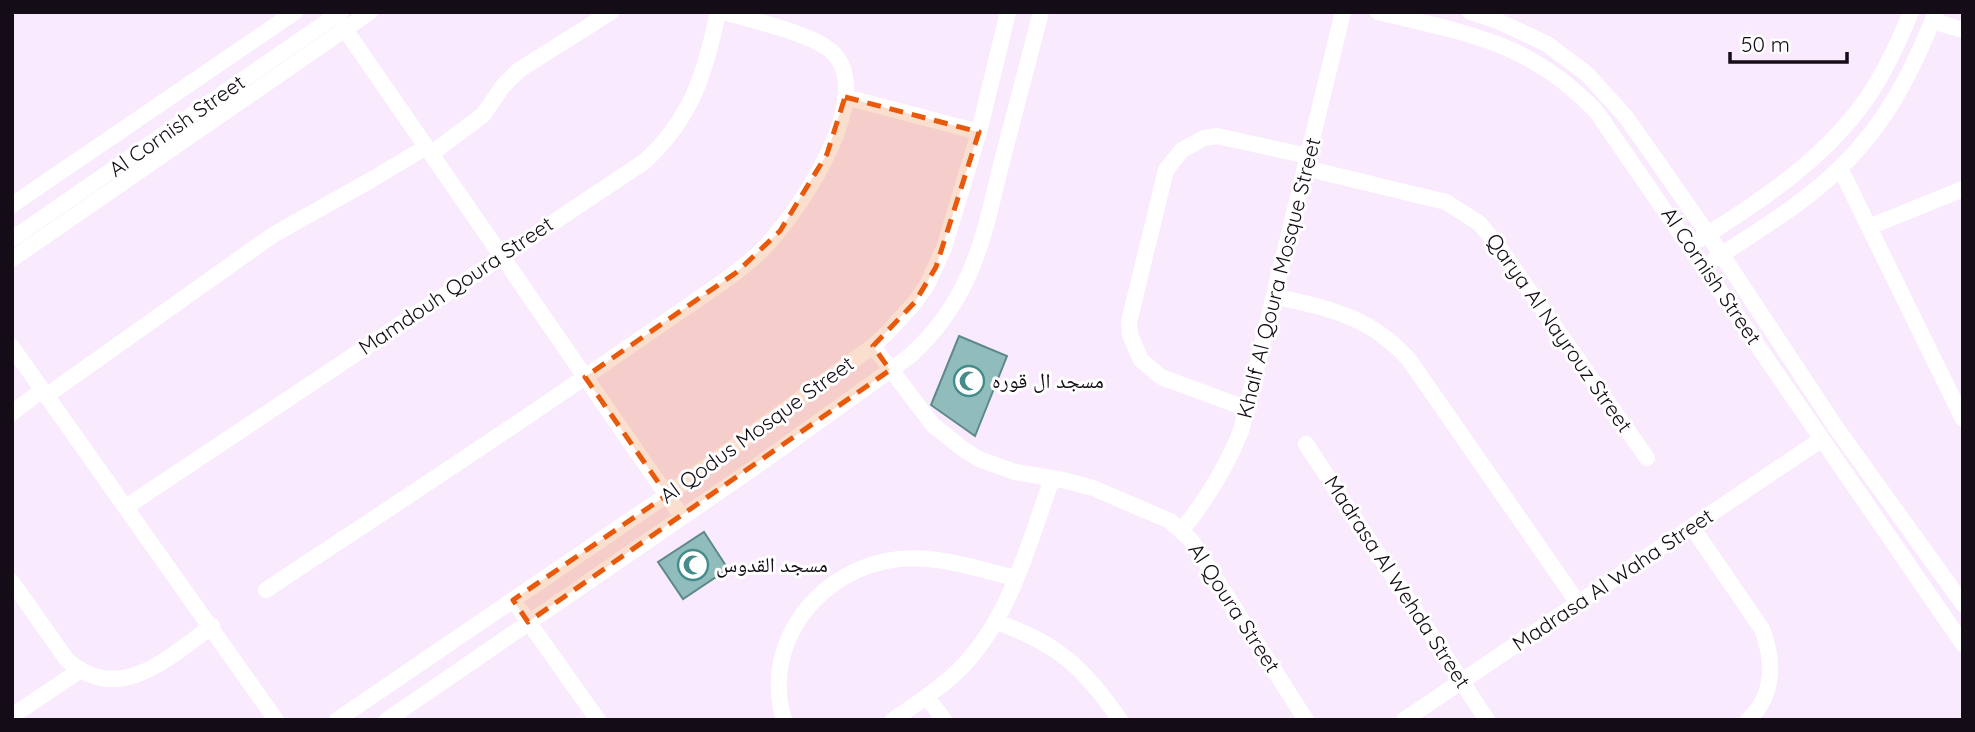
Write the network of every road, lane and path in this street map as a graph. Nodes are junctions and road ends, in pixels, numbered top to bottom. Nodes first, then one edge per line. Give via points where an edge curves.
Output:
1 (295, 12) edge
2 (370, 12) edge
3 (611, 12) edge
4 (721, 12) edge
5 (1008, 12) edge
6 (1041, 12) edge
7 (1343, 12) edge
8 (1378, 12) edge
9 (1470, 12) edge
10 (1910, 12) edge
11 (339, 17) edge
12 (1934, 17) edge
13 (1963, 30) edge
14 (845, 97) junction
15 (979, 132) junction
16 (428, 150) junction
17 (1307, 162) junction
18 (1840, 169) junction
19 (1963, 189) edge
20 (12, 205) edge
21 (1869, 227) junction
22 (1708, 234) junction
23 (12, 239) edge
24 (1690, 245) junction
25 (1722, 255) junction
26 (501, 256) junction
27 (12, 258) edge
28 (1704, 267) junction
29 (1274, 296) junction
30 (873, 345) junction
31 (12, 347) edge
32 (890, 370) junction
33 (585, 377) junction
34 (44, 393) junction
35 (1248, 409) junction
36 (12, 413) edge
37 (1963, 419) edge
38 (1822, 439) junction
39 (1306, 444) dead end
40 (1647, 458) dead end
41 (1052, 479) junction
42 (667, 495) junction
43 (126, 507) junction
44 (682, 517) junction
45 (1692, 527) junction
46 (1182, 530) junction
47 (1016, 578) junction
48 (12, 582) edge
49 (265, 590) dead end
50 (513, 600) junction
51 (1578, 603) junction
52 (1963, 604) edge
53 (528, 622) junction
54 (996, 622) junction
55 (212, 626) junction
56 (1963, 644) edge
57 (79, 671) junction
58 (1462, 681) junction
59 (927, 697) junction
60 (12, 716) edge
61 (276, 720) edge
62 (337, 720) edge
63 (387, 720) edge
64 (598, 720) edge
65 (784, 720) edge
66 (893, 720) edge
67 (944, 720) edge
68 (1120, 720) edge
69 (1306, 720) edge
70 (1404, 720) edge
71 (1487, 720) edge
72 (1748, 720) edge

1 - 20 street, Al Cornish Street
2 - 11 street
3 - 16 street via 519,69 483,115
4 - 14 street via 828,48 842,65
4 - 26 street, Mamdouh Qoura Street via 692,100 659,149
5 - 15 street, Al Qodus Mosque Street
6 - 32 street, Al Qodus Mosque Street via 982,242 968,279 937,328
7 - 17 street, Khalf Al Qoura Mosque Street
8 - 24 street, Al Cornish Street via 1493,41 1559,77 1604,121
9 - 22 street, Al Cornish Street via 1547,44 1587,74 1626,117
10 - 22 street via 1891,58 1843,128 1798,170
11 - 16 street
11 - 23 street, Al Cornish Street
11 - 27 street
12 - 13 street
12 - 18 street via 1892,105
14 - 15 street
14 - 33 street via 827,155 780,231 737,272
15 - 30 street, Al Qodus Mosque Street via 936,267 909,310
16 - 26 street
16 - 34 street via 272,235
17 - 29 street, Khalf Al Qoura Mosque Street
17 - 35 street, Qarya Al Nayrouz Street via 1217,136 1182,150 1162,182 1129,322 1134,348 1161,377
17 - 40 street, Qarya Al Nayrouz Street via 1446,202 1479,223
18 - 21 street
18 - 25 street
19 - 21 street
21 - 37 street
22 - 24 street
22 - 25 street, Al Cornish Street
24 - 28 street, Al Cornish Street
25 - 28 street
25 - 52 street, Al Cornish Street via 1837,429
26 - 33 street
26 - 43 street, Mamdouh Qoura Street
28 - 38 street, Al Cornish Street
29 - 35 street, Khalf Al Qoura Mosque Street
29 - 51 street via 1351,316 1398,347
30 - 32 street, Al Qoura Street
30 - 42 street, Al Qodus Mosque Street
31 - 34 street
32 - 41 street, Al Qoura Street via 933,425 963,449 1015,472
32 - 44 street, Al Qodus Mosque Street
33 - 42 street
33 - 49 street
34 - 36 street
34 - 43 street
35 - 46 street, Khalf Al Qoura Mosque Street via 1222,472
38 - 45 street, Madrasa Al Waha Street
38 - 56 street, Al Cornish Street
39 - 58 street, Madrasa Al Wehda Street
41 - 46 street, Al Qoura Street via 1093,488
41 - 47 street
42 - 44 street
42 - 50 street, Al Qodus Mosque Street
43 - 55 street
44 - 53 street, Al Qodus Mosque Street
45 - 51 street, Madrasa Al Waha Street
45 - 72 street via 1769,646 1769,683 1763,701
46 - 69 street, Al Qoura Street
47 - 54 street
47 - 65 street via 916,558 882,562 849,574 809,605 789,635 779,672
48 - 57 street
50 - 53 street
50 - 62 street, Al Qodus Mosque Street
51 - 58 street, Madrasa Al Waha Street
53 - 63 street, Al Qodus Mosque Street
53 - 64 street
54 - 59 street via 965,663
54 - 68 street via 1038,639 1075,664
55 - 57 street via 139,675 106,679
55 - 61 street
57 - 60 street
58 - 70 street, Madrasa Al Waha Street
58 - 71 street, Madrasa Al Wehda Street
59 - 66 street
59 - 67 street

